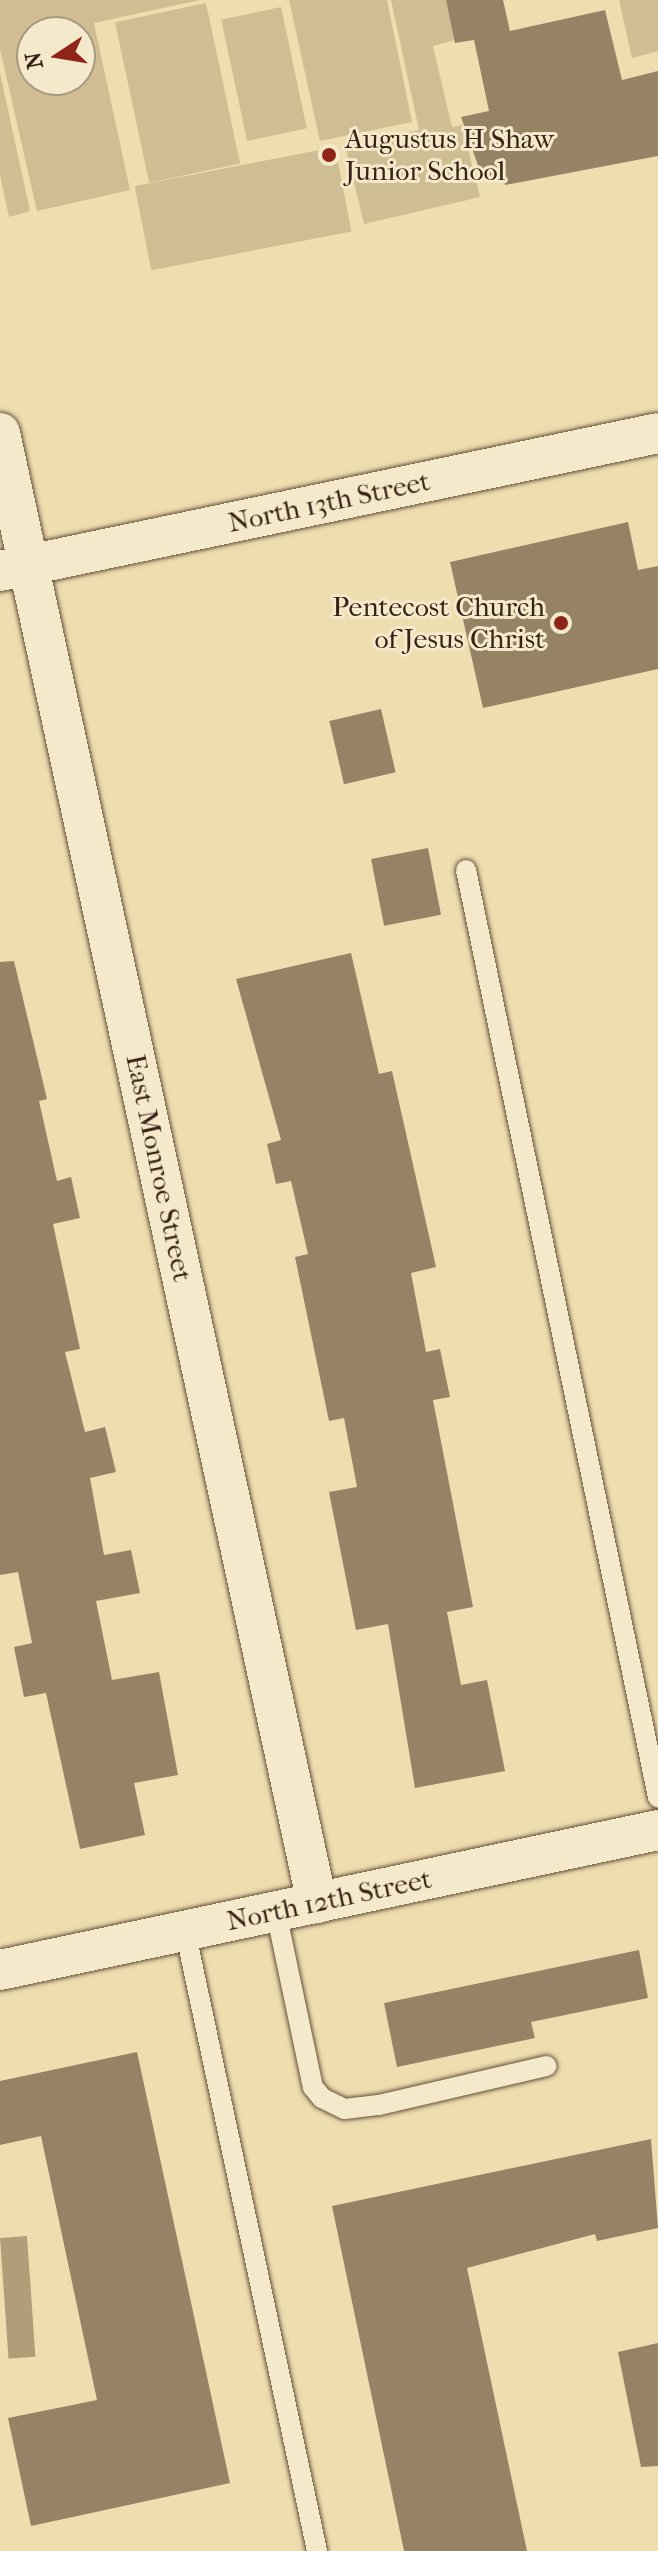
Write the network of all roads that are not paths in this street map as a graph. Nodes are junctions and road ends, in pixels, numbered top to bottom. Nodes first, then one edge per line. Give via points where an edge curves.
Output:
1 (0, 433) edge
2 (658, 433) edge
3 (15, 568) edge
4 (466, 870) dead end
5 (658, 1797) edge
6 (658, 1830) edge
7 (317, 1903) junction
8 (276, 1912) junction
9 (185, 1930) junction
10 (0, 1970) edge
11 (547, 2066) dead end
12 (317, 2551) edge

1 - 3 street, East Monroe Street
2 - 3 street, North 13th Street
3 - 7 street, East Monroe Street
4 - 5 lane
6 - 7 street, North 12th Street
7 - 8 street, North 12th Street
8 - 9 street, North 12th Street
8 - 11 lane via 313,2087 322,2098 345,2109 379,2105
9 - 10 street, North 12th Street
9 - 12 lane

